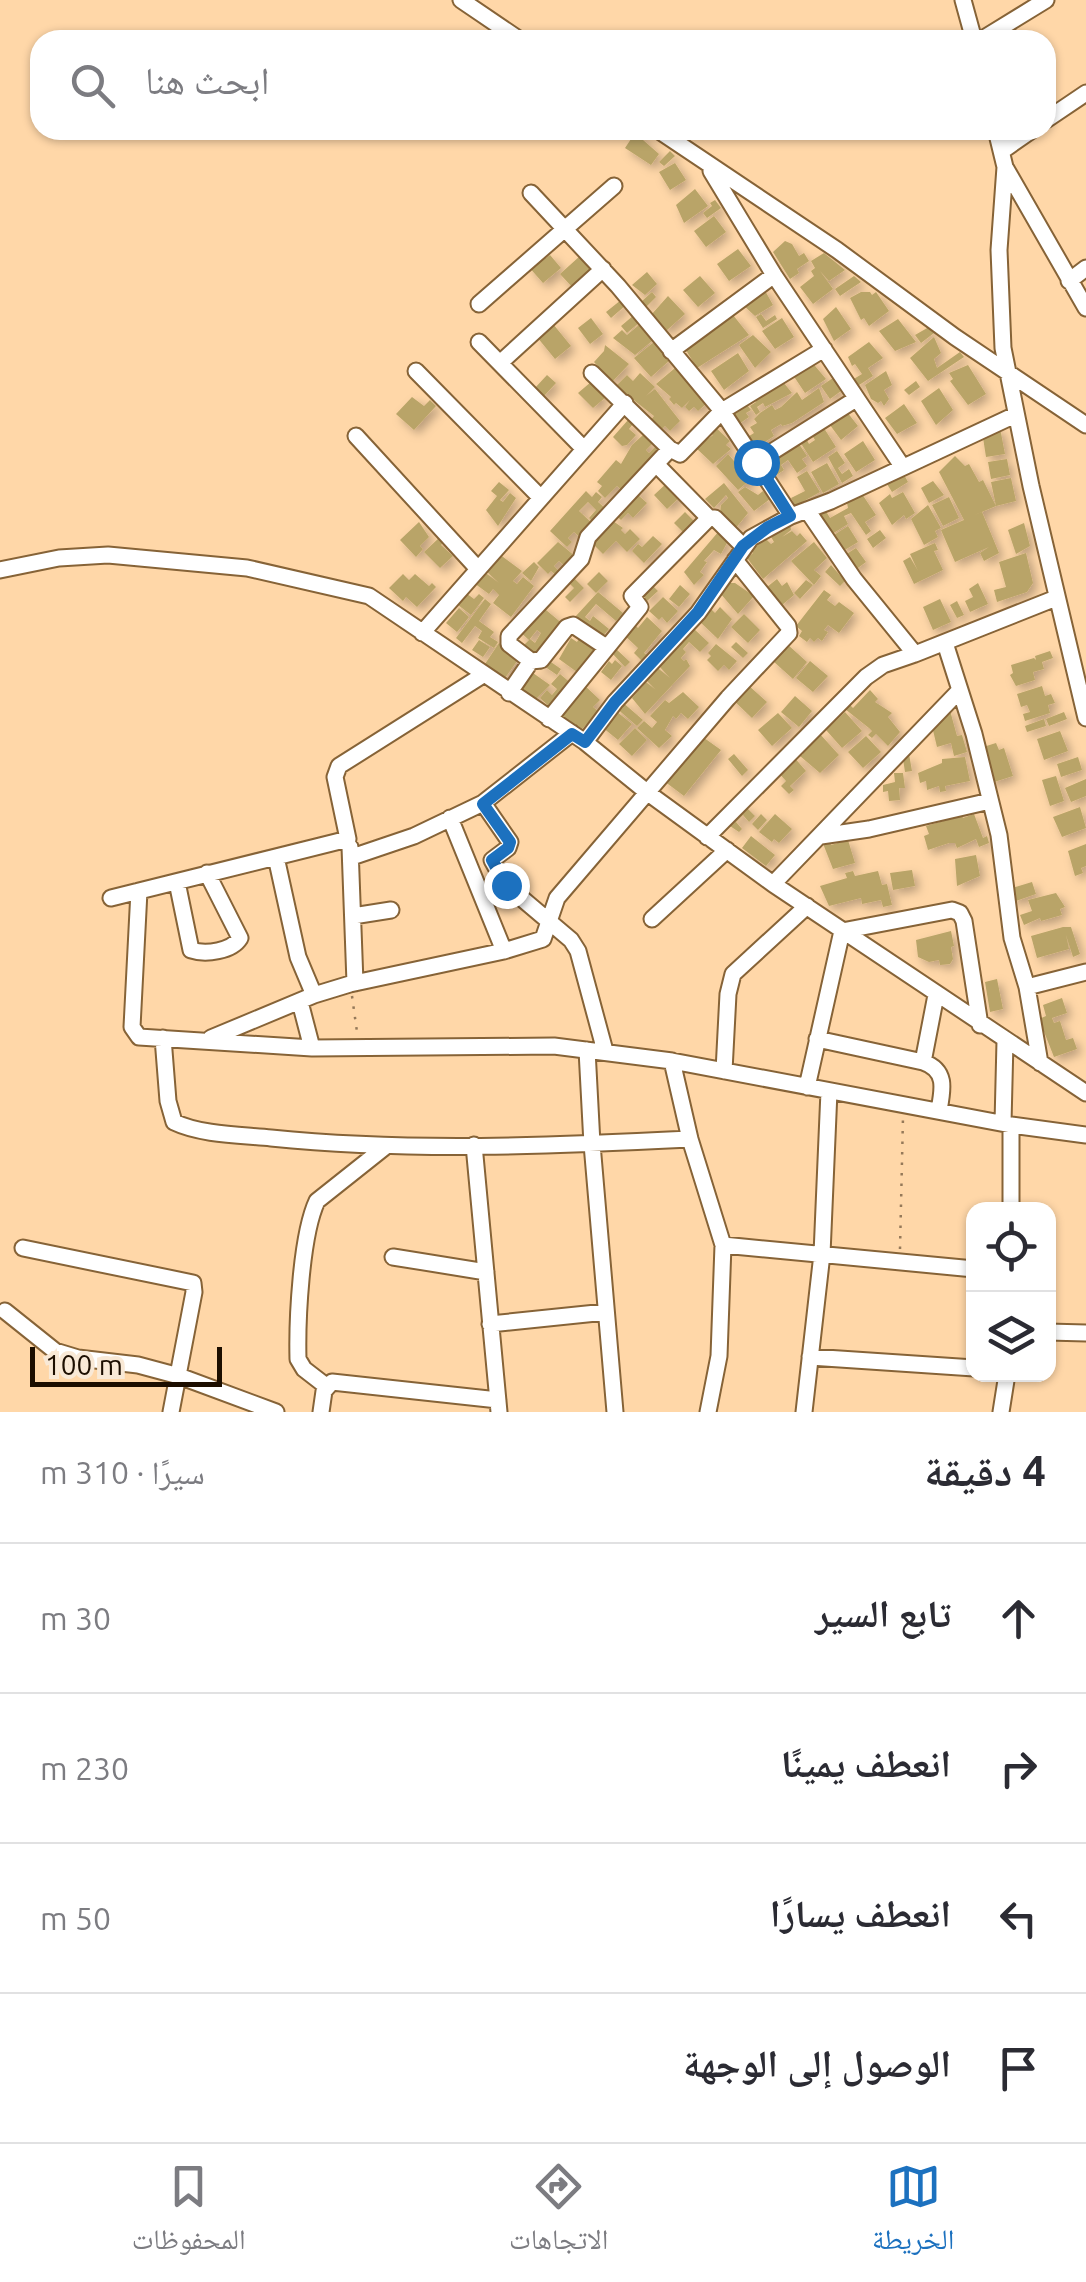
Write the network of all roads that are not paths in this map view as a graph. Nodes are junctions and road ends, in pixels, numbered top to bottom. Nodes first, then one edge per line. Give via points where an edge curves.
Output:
1 (462, 0) edge
2 (963, 0) edge
3 (1046, 0) edge
4 (506, 30) edge
5 (974, 30) edge
6 (994, 30) edge
7 (1086, 93) edge
8 (1056, 113) edge
9 (672, 140) edge
10 (998, 140) edge
11 (1022, 140) edge
12 (1003, 159) junction
13 (707, 165) junction
14 (614, 186) dead end
15 (531, 193) dead end
16 (567, 230) junction
17 (1086, 268) edge
18 (603, 269) junction
19 (774, 275) junction
20 (1070, 281) junction
21 (479, 304) dead end
22 (1086, 308) edge
23 (479, 342) dead end
24 (824, 349) junction
25 (671, 351) junction
26 (500, 363) junction
27 (416, 371) dead end
28 (1007, 371) junction
29 (592, 372) dead end
30 (856, 399) junction
31 (625, 403) junction
32 (722, 411) junction
33 (1016, 415) junction
34 (1086, 425) edge
35 (356, 436) dead end
36 (584, 449) junction
37 (670, 449) junction
38 (756, 462) junction
39 (656, 464) junction
40 (902, 466) junction
41 (541, 498) junction
42 (807, 510) junction
43 (790, 516) junction
44 (709, 518) junction
45 (739, 553) junction
46 (0, 570) edge
47 (478, 570) junction
48 (1056, 598) junction
49 (422, 633) junction
50 (946, 643) junction
51 (606, 647) junction
52 (915, 654) junction
53 (531, 661) junction
54 (483, 675) junction
55 (959, 692) junction
56 (509, 693) junction
57 (1086, 718) edge
58 (549, 719) junction
59 (578, 738) junction
60 (648, 793) junction
61 (990, 802) junction
62 (483, 804) junction
63 (450, 818) junction
64 (821, 836) junction
65 (708, 837) junction
66 (348, 838) junction
67 (727, 850) junction
68 (276, 857) junction
69 (352, 858) junction
70 (207, 873) junction
71 (177, 882) junction
72 (774, 884) junction
73 (138, 891) junction
74 (110, 898) dead end
75 (807, 906) junction
76 (391, 910) dead end
77 (354, 916) junction
78 (652, 919) dead end
79 (550, 924) junction
80 (842, 930) junction
81 (504, 951) junction
82 (1086, 972) edge
83 (353, 984) junction
84 (1027, 987) junction
85 (936, 995) junction
86 (307, 998) junction
87 (980, 1025) junction
88 (164, 1038) junction
89 (207, 1039) junction
90 (817, 1039) junction
91 (1005, 1041) junction
92 (312, 1048) junction
93 (588, 1050) junction
94 (605, 1051) junction
95 (672, 1062) junction
96 (922, 1062) junction
97 (1040, 1063) junction
98 (724, 1071) junction
99 (807, 1086) junction
100 (829, 1091) junction
101 (1086, 1093) edge
102 (939, 1110) junction
103 (1007, 1124) junction
104 (1086, 1134) edge
105 (690, 1139) junction
106 (592, 1144) junction
107 (474, 1145) junction
108 (385, 1147) junction
109 (1012, 1202) edge
110 (723, 1245) junction
111 (22, 1248) dead end
112 (822, 1254) junction
113 (393, 1257) dead end
114 (966, 1267) edge
115 (486, 1272) junction
116 (6, 1310) dead end
117 (606, 1312) junction
118 (490, 1324) junction
119 (1056, 1332) edge
120 (1086, 1333) edge
121 (810, 1358) junction
122 (966, 1368) edge
123 (180, 1376) junction
124 (1006, 1382) edge
125 (326, 1386) junction
126 (414, 1393) junction
127 (499, 1406) edge
128 (708, 1411) edge
129 (171, 1412) edge
130 (276, 1412) edge
131 (320, 1412) edge
132 (412, 1412) edge
133 (615, 1412) edge
134 (698, 1412) edge
135 (804, 1412) edge
136 (1001, 1412) edge

1 - 4 street
2 - 5 street
3 - 6 street
7 - 8 street
9 - 13 street
10 - 12 street
11 - 12 street
12 - 20 street
12 - 28 street via 999,290
13 - 19 street
13 - 28 street
14 - 16 street
15 - 16 street
16 - 18 street
16 - 21 street
17 - 20 street
18 - 25 street
18 - 26 street
19 - 24 street
19 - 25 street
20 - 22 street
23 - 26 street
24 - 30 street
24 - 32 street
25 - 32 street
26 - 36 street
27 - 41 street
28 - 33 street
28 - 34 street
29 - 31 street
30 - 38 street
30 - 40 street
31 - 36 street
31 - 37 street
32 - 37 street via 682,453
32 - 38 street
33 - 40 street
33 - 48 street
35 - 47 street
36 - 41 street
37 - 39 street
38 - 43 street
39 - 44 street
39 - 53 street via 509,636 509,644
40 - 42 street
41 - 47 street
42 - 43 street
42 - 52 street
43 - 45 street
44 - 45 street
44 - 51 street via 632,596 640,607
45 - 59 street via 698,612
45 - 60 street via 789,633
46 - 49 street via 108,555 247,568 369,596
47 - 49 street
48 - 50 street
48 - 57 street
49 - 54 street
50 - 52 street
50 - 55 street
51 - 53 street via 569,625 542,660
51 - 58 street
52 - 65 street via 866,676
53 - 56 street
54 - 56 street
54 - 66 street via 339,766 335,776
55 - 61 street
55 - 64 street
56 - 58 street
58 - 59 street
59 - 60 street
59 - 62 street
60 - 65 street
60 - 79 street via 553,904
61 - 64 street
61 - 84 street via 1015,956
62 - 63 street
62 - 79 street via 510,845 492,863 506,885
63 - 69 street
63 - 81 street
64 - 72 street
65 - 67 street
66 - 68 street
66 - 69 street
67 - 72 street
67 - 78 street
68 - 70 street
68 - 86 street
69 - 77 street
70 - 71 street
70 - 71 street via 240,938 234,946 191,950
71 - 73 street
72 - 75 street
73 - 74 street
73 - 88 street via 132,1027 139,1037
75 - 80 street
75 - 98 street via 733,974
76 - 77 street
77 - 83 street
79 - 81 street via 543,939
79 - 94 street via 578,951
80 - 85 street
80 - 87 street via 960,913
80 - 90 street
81 - 83 street
82 - 84 street
83 - 86 street
84 - 97 street
85 - 87 street
85 - 96 street
86 - 89 street
86 - 92 street
87 - 91 street
88 - 89 street
88 - 108 street via 169,1110 179,1125
89 - 92 street
90 - 96 street
90 - 99 street
91 - 97 street
91 - 103 street
92 - 93 street via 523,1044
93 - 94 street
93 - 106 street
94 - 95 street
95 - 98 street
95 - 105 street
96 - 102 street via 942,1078
97 - 101 street
98 - 99 street
99 - 100 street
100 - 102 street
100 - 112 street
102 - 103 street
103 - 104 street
103 - 109 street
105 - 106 street
105 - 110 street
106 - 107 street
106 - 117 street
107 - 108 street
107 - 115 street
108 - 125 street via 313,1211 298,1359
110 - 112 street
110 - 128 street via 720,1356
111 - 123 street via 193,1284
112 - 114 street
112 - 121 street
113 - 115 street
115 - 118 street
116 - 123 street via 54,1350
117 - 118 street
117 - 133 street
118 - 127 street
119 - 120 street
121 - 122 street
121 - 135 street
123 - 129 street
123 - 130 street
124 - 136 street
125 - 126 street
125 - 131 street
126 - 127 street
126 - 132 street
128 - 134 street

